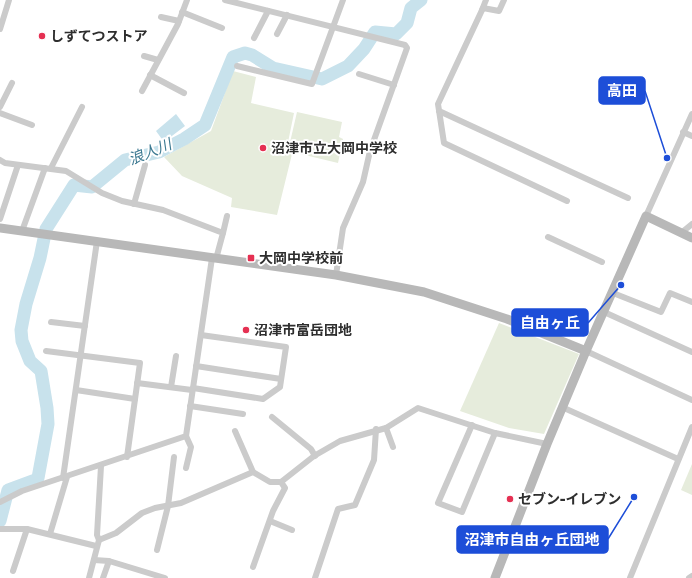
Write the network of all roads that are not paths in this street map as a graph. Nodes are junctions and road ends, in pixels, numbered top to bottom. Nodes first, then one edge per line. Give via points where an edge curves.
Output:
1 (9, 0) edge
2 (186, 0) edge
3 (225, 0) edge
4 (253, 0) edge
5 (343, 0) edge
6 (486, 0) edge
7 (504, 0) edge
8 (251, 7) junction
9 (482, 10) junction
10 (268, 11) junction
11 (182, 12) junction
12 (287, 15) junction
13 (161, 17) dead end
14 (179, 21) junction
15 (222, 28) dead end
16 (334, 28) junction
17 (0, 29) edge
18 (277, 34) dead end
19 (254, 38) dead end
20 (144, 56) dead end
21 (158, 60) junction
22 (236, 66) dead end
23 (359, 74) dead end
24 (150, 75) junction
25 (12, 83) dead end
26 (394, 85) junction
27 (142, 91) dead end
28 (184, 93) dead end
29 (0, 107) edge
30 (82, 107) dead end
31 (439, 111) junction
32 (0, 113) edge
33 (692, 114) edge
34 (32, 125) dead end
35 (683, 132) junction
36 (692, 136) edge
37 (0, 160) edge
38 (18, 164) junction
39 (145, 165) dead end
40 (48, 168) junction
41 (628, 198) dead end
42 (566, 201) dead end
43 (134, 204) junction
44 (227, 216) dead end
45 (646, 216) junction
46 (0, 219) edge
47 (692, 224) edge
48 (0, 228) edge
49 (22, 231) junction
50 (223, 233) junction
51 (681, 234) junction
52 (548, 237) dead end
53 (692, 238) edge
54 (97, 241) junction
55 (214, 259) junction
56 (602, 262) dead end
57 (336, 275) junction
58 (613, 293) junction
59 (692, 302) edge
60 (604, 312) junction
61 (51, 322) dead end
62 (85, 326) junction
63 (200, 335) junction
64 (46, 351) dead end
65 (586, 351) junction
66 (692, 352) edge
67 (81, 354) junction
68 (176, 356) dead end
69 (196, 366) junction
70 (281, 379) junction
71 (138, 383) junction
72 (171, 387) junction
73 (193, 389) junction
74 (76, 390) junction
75 (135, 398) junction
76 (692, 400) edge
77 (190, 406) junction
78 (564, 408) junction
79 (243, 414) dead end
80 (272, 418) dead end
81 (472, 424) junction
82 (692, 427) edge
83 (386, 428) junction
84 (376, 429) junction
85 (236, 431) dead end
86 (495, 433) junction
87 (186, 436) junction
88 (547, 444) junction
89 (393, 447) dead end
90 (315, 456) junction
91 (127, 457) junction
92 (174, 457) dead end
93 (678, 459) junction
94 (101, 466) junction
95 (186, 468) dead end
96 (253, 472) junction
97 (65, 477) junction
98 (280, 482) junction
99 (0, 502) edge
100 (168, 506) junction
101 (270, 522) junction
102 (0, 528) edge
103 (27, 529) junction
104 (292, 530) dead end
105 (50, 534) junction
106 (98, 543) junction
107 (157, 550) dead end
108 (94, 560) junction
109 (108, 561) junction
110 (253, 567) dead end
111 (13, 572) dead end
112 (692, 576) edge
113 (161, 577) edge
114 (498, 577) edge
115 (89, 578) edge
116 (103, 578) edge
117 (315, 578) edge
118 (630, 578) edge
119 (689, 578) edge

1 - 17 street
2 - 11 street
3 - 8 street
4 - 8 street
5 - 16 street
6 - 9 street
7 - 9 street via 499,11 483,8
8 - 10 street
9 - 31 street via 438,104
10 - 12 street
10 - 19 street
11 - 14 street
11 - 15 street
12 - 16 street
12 - 18 street
13 - 14 street
14 - 21 street
16 - 22 street via 312,84
16 - 26 street via 405,45 407,48
20 - 21 street
21 - 24 street
23 - 26 street
24 - 27 street
24 - 28 street
25 - 29 street
26 - 57 street via 370,151 363,182 344,228
30 - 40 street
31 - 41 street
31 - 42 street via 444,143
32 - 34 street
33 - 35 street
35 - 36 street
35 - 45 street
37 - 38 street
38 - 40 street
38 - 46 street
39 - 43 street
40 - 43 street via 66,171 93,187
40 - 49 street
43 - 50 street via 162,210
44 - 50 street
45 - 51 street
45 - 58 street
47 - 51 street
48 - 49 street
49 - 54 street
50 - 55 street
51 - 53 street
52 - 56 street
54 - 55 street
54 - 62 street
55 - 57 street
55 - 63 street
57 - 65 street via 454,300
58 - 59 street via 660,312 670,293
58 - 60 street
60 - 65 street
60 - 66 street
61 - 62 street
62 - 67 street
63 - 69 street
63 - 70 street via 286,347
64 - 67 street
65 - 76 street
65 - 78 street
67 - 71 street via 140,363
67 - 74 street
68 - 72 street
69 - 70 street
69 - 73 street
70 - 73 street via 280,387 263,399
71 - 72 street
71 - 75 street
72 - 73 street
73 - 77 street
74 - 75 street
74 - 97 street
75 - 91 street
77 - 79 street
77 - 87 street
78 - 88 street
78 - 93 street
80 - 90 street via 311,449
81 - 83 street via 418,408
81 - 86 street
81 - 86 street via 438,503 462,512
82 - 93 street
83 - 84 street
83 - 89 street
84 - 90 street via 340,441
84 - 117 street via 374,460 368,475 355,505 338,509
85 - 96 street
86 - 88 street
87 - 91 street
87 - 95 street via 191,447
88 - 114 street
90 - 98 street
91 - 94 street
92 - 100 street
93 - 118 street
94 - 97 street
94 - 106 street
96 - 98 street via 270,482
96 - 100 street via 181,503
97 - 99 street via 22,491
97 - 105 street
98 - 101 street via 285,488
100 - 106 street via 142,513
100 - 107 street
101 - 104 street
101 - 110 street
102 - 103 street
103 - 105 street
103 - 111 street
105 - 106 street
106 - 108 street
108 - 109 street
108 - 115 street
109 - 113 street
109 - 116 street
112 - 119 street

